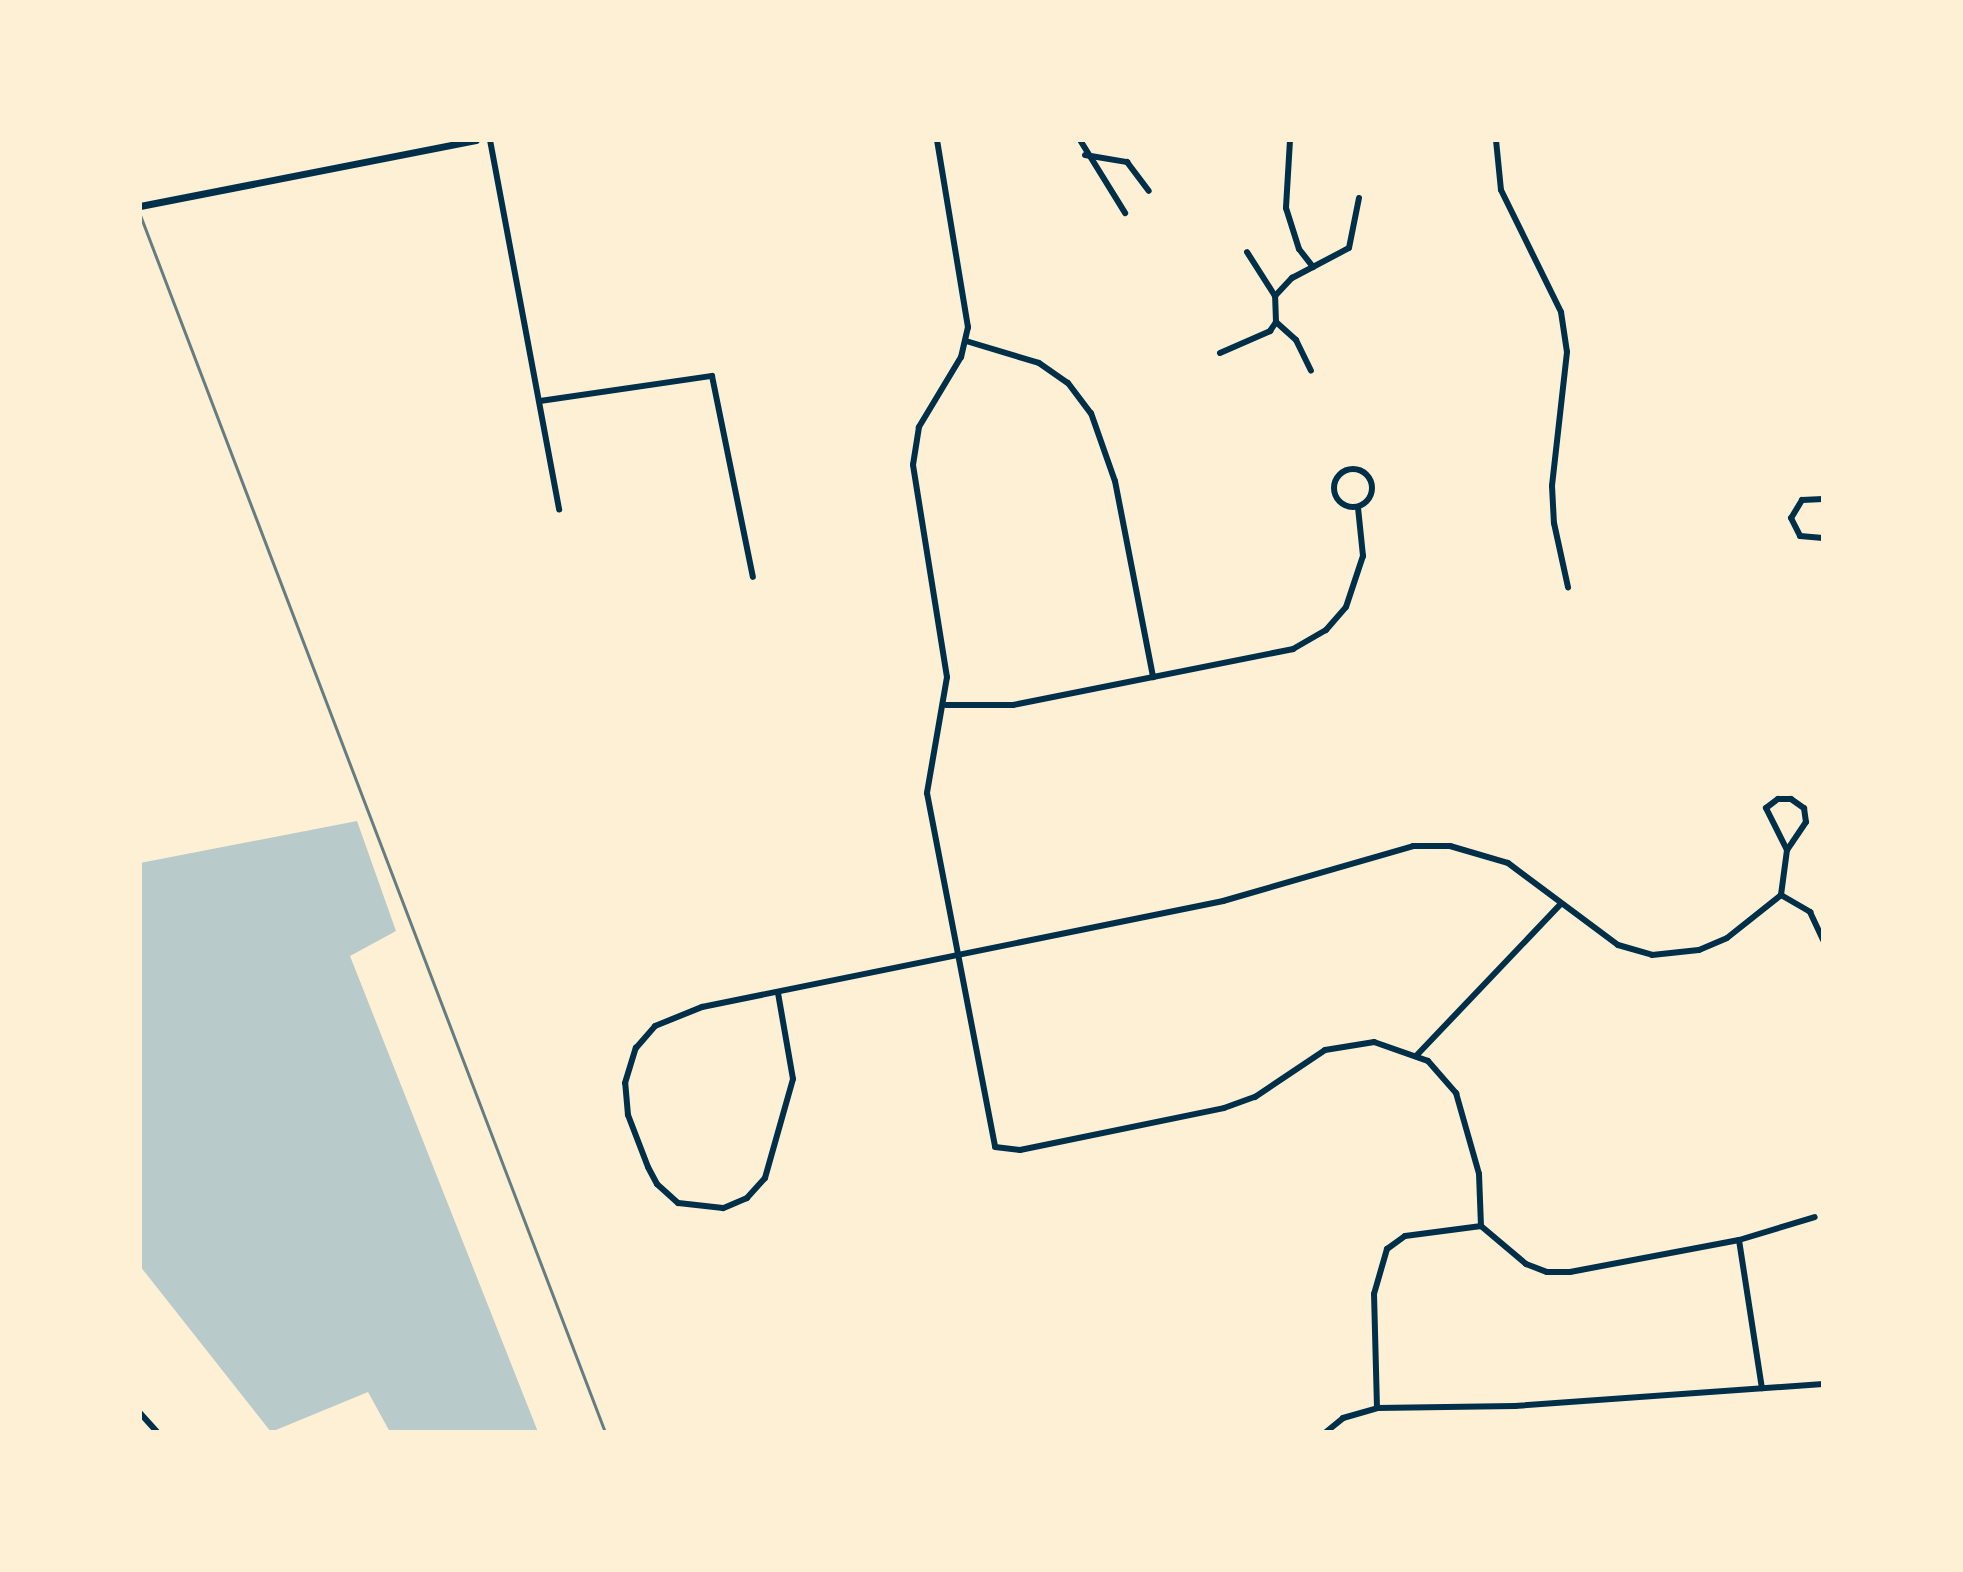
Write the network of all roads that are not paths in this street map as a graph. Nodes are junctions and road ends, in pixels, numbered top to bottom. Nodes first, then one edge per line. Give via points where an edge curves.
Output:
1 (476, 140) edge
2 (490, 140) edge
3 (937, 140) edge
4 (1080, 140) edge
5 (1290, 140) edge
6 (1496, 140) edge
7 (1085, 155) junction
8 (1149, 191) dead end
9 (1359, 198) dead end
10 (140, 206) edge
11 (1125, 213) dead end
12 (1247, 252) dead end
13 (1313, 267) junction
14 (1275, 296) junction
15 (1276, 322) junction
16 (966, 341) junction
17 (1220, 353) dead end
18 (1311, 371) dead end
19 (540, 401) junction
20 (1823, 499) edge
21 (1358, 508) junction
22 (559, 510) dead end
23 (1823, 538) edge
24 (753, 577) dead end
25 (1568, 587) dead end
26 (1153, 677) junction
27 (946, 705) junction
28 (1787, 850) junction
29 (1781, 895) junction
30 (1561, 904) junction
31 (1823, 940) edge
32 (955, 958) junction
33 (778, 993) junction
34 (1416, 1056) junction
35 (1815, 1217) dead end
36 (1481, 1226) junction
37 (1739, 1240) junction
38 (1823, 1384) edge
39 (1762, 1388) junction
40 (1377, 1408) junction
41 (140, 1413) edge
42 (157, 1432) edge
43 (1326, 1432) edge

1 - 10 street
2 - 19 street
3 - 16 street via 963,284
4 - 7 street
5 - 13 street via 1286,208 1299,249
6 - 25 street via 1501,190 1561,312 1567,352 1552,486
7 - 8 street via 1127,162
7 - 11 street
9 - 13 street via 1353,242 1340,255
12 - 14 street
13 - 14 street via 1285,283
14 - 15 street
15 - 17 street via 1270,331
15 - 18 street via 1296,340
16 - 26 street via 1039,363 1068,383 1091,413 1115,481
16 - 27 street via 919,427 913,465 942,631
19 - 22 street
19 - 24 street via 712,376
20 - 23 street via 1802,500 1791,518 1800,536
21 - 21 street via 1336,495 1335,480 1343,470 1368,475 1369,498
21 - 26 street via 1361,569 1346,607 1326,630 1293,649
26 - 27 street via 1013,705
27 - 32 street via 927,793
28 - 28 street via 1767,816 1766,808 1778,799 1796,800 1804,808 1806,822
28 - 29 street
29 - 30 street via 1727,938 1676,954 1652,955 1618,945
29 - 31 street via 1810,912
30 - 32 street via 1523,873 1483,852 1413,846 1223,901
30 - 34 street
32 - 33 street
32 - 34 street via 991,1136 1001,1151 1244,1102 1314,1056 1345,1043 1374,1042
33 - 33 street via 670,1018 636,1048 625,1083 628,1115 657,1184 678,1203 723,1208 747,1198 765,1178 793,1079
34 - 36 street via 1441,1072 1463,1110 1479,1174
35 - 37 street
36 - 37 street via 1511,1254 1547,1272
36 - 40 street via 1405,1236 1387,1249 1374,1294
37 - 39 street
38 - 39 street
39 - 40 street via 1515,1406
40 - 43 street via 1343,1418
41 - 42 street

